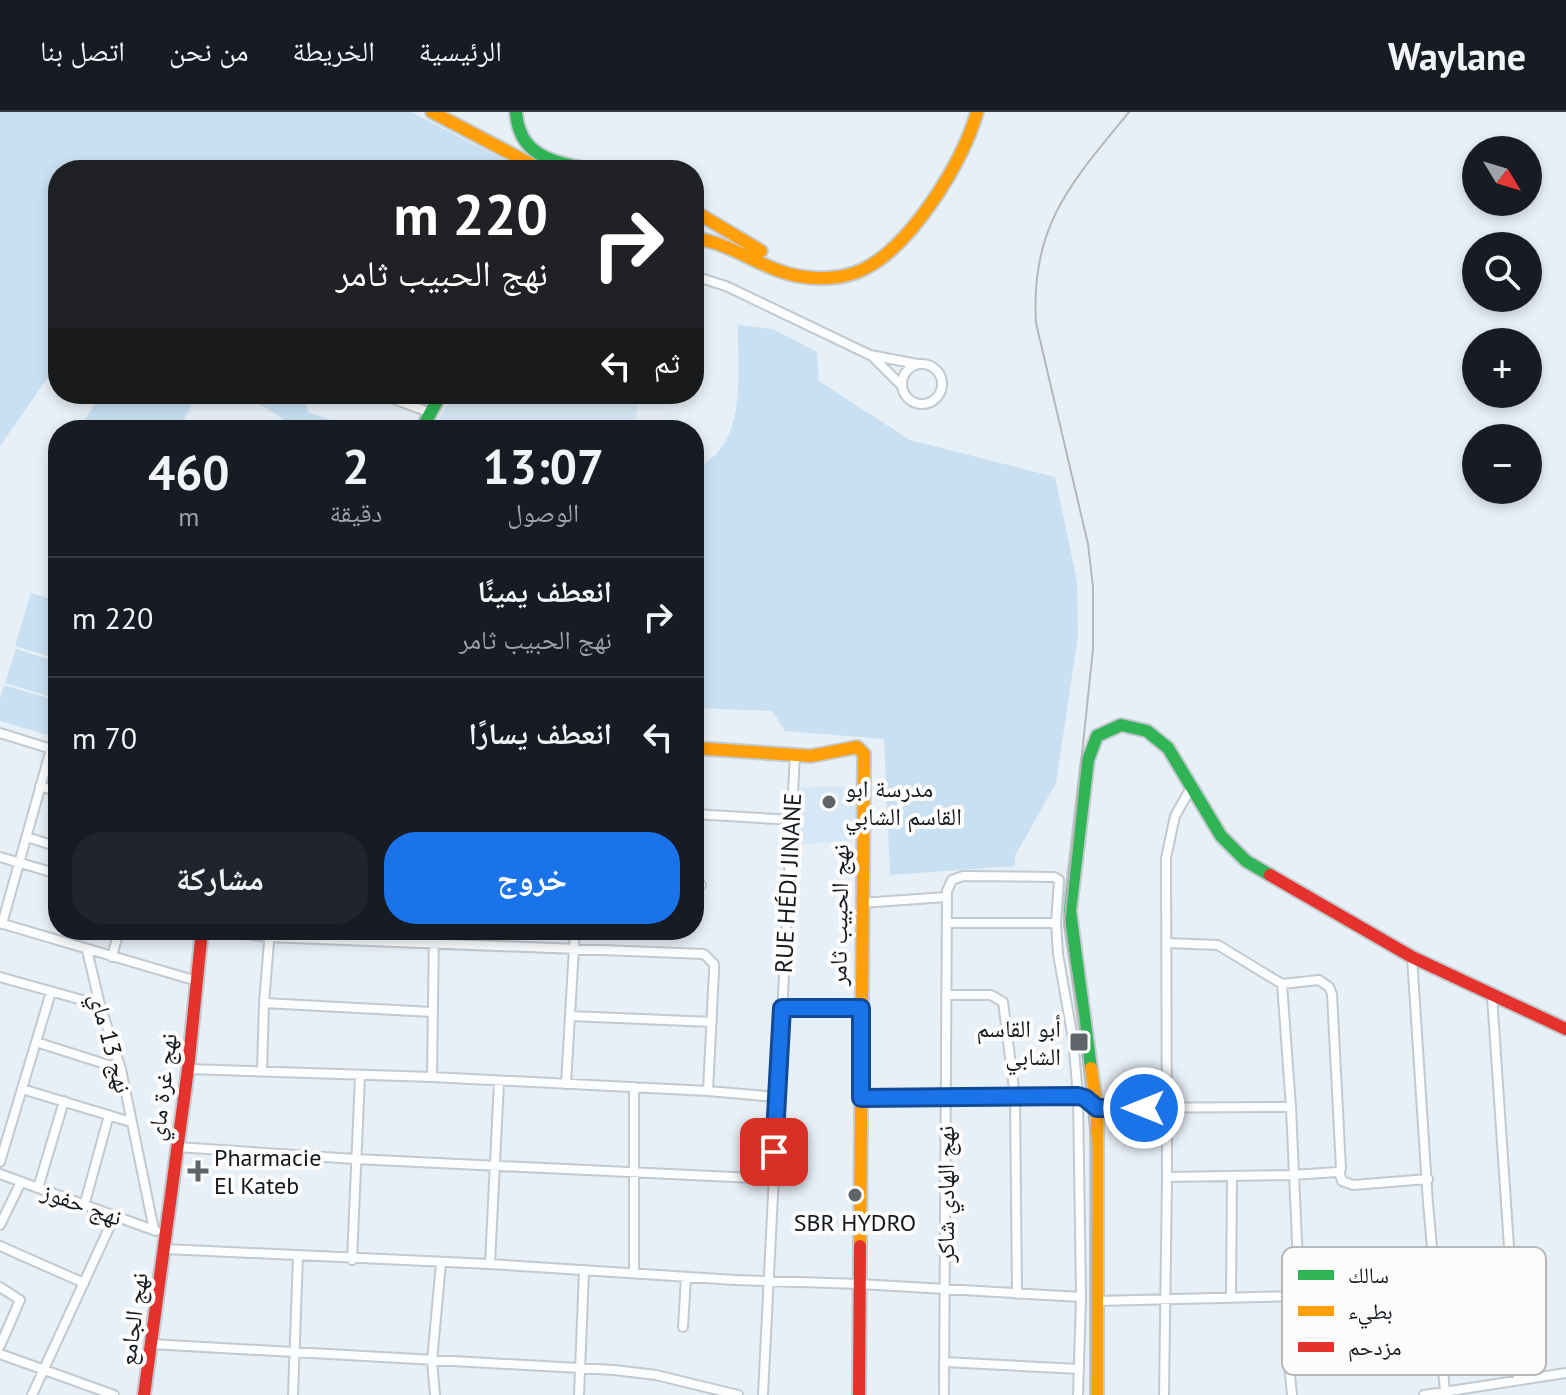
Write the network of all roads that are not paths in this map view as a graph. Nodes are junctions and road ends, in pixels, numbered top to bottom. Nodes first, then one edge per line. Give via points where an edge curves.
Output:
1 (432, 112) edge
2 (516, 112) edge
3 (972, 113) edge
4 (523, 160) edge
5 (559, 160) edge
6 (704, 217) edge
7 (704, 240) edge
8 (704, 278) edge
9 (870, 355) junction
10 (917, 364) junction
11 (902, 386) junction
12 (407, 404) edge
13 (436, 404) edge
14 (431, 413) junction
15 (427, 420) edge
16 (0, 733) edge
17 (48, 748) edge
18 (704, 749) edge
19 (795, 754) junction
20 (48, 767) edge
21 (40, 786) junction
22 (1192, 786) junction
23 (48, 789) edge
24 (704, 815) edge
25 (792, 820) junction
26 (27, 837) junction
27 (48, 844) edge
28 (0, 857) edge
29 (18, 862) junction
30 (48, 871) edge
31 (946, 897) junction
32 (861, 903) junction
33 (1, 923) edge
34 (947, 923) junction
35 (1056, 923) junction
36 (48, 938) edge
37 (55, 940) edge
38 (116, 940) edge
39 (201, 940) edge
40 (269, 940) edge
41 (368, 940) edge
42 (434, 940) edge
43 (574, 940) edge
44 (1167, 943) junction
45 (434, 944) junction
46 (574, 949) junction
47 (87, 950) junction
48 (112, 957) junction
49 (1412, 957) junction
50 (0, 979) edge
51 (197, 981) junction
52 (1282, 984) junction
53 (51, 992) junction
54 (946, 995) junction
55 (1492, 996) junction
56 (264, 1003) junction
57 (100, 1005) junction
58 (782, 1008) junction
59 (861, 1008) junction
60 (432, 1012) junction
61 (570, 1016) junction
62 (712, 1022) junction
63 (1566, 1029) edge
64 (36, 1042) junction
65 (121, 1069) junction
66 (188, 1069) junction
67 (262, 1071) junction
68 (360, 1076) junction
69 (432, 1077) junction
70 (499, 1082) junction
71 (566, 1084) junction
72 (634, 1087) junction
73 (22, 1089) junction
74 (708, 1091) junction
75 (945, 1096) junction
76 (1078, 1096) junction
77 (777, 1097) junction
78 (1015, 1097) junction
79 (861, 1098) junction
80 (64, 1101) junction
81 (1291, 1107) junction
82 (1097, 1108) junction
83 (1167, 1108) junction
84 (109, 1115) junction
85 (131, 1122) junction
86 (177, 1147) junction
87 (355, 1159) junction
88 (0, 1162) edge
89 (494, 1166) junction
90 (633, 1171) junction
91 (1339, 1171) junction
92 (0, 1174) edge
93 (1292, 1175) junction
94 (1232, 1176) junction
95 (1167, 1177) junction
96 (772, 1179) junction
97 (1428, 1179) junction
98 (21, 1182) junction
99 (38, 1188) junction
100 (84, 1206) junction
101 (115, 1215) junction
102 (0, 1225) edge
103 (159, 1232) junction
104 (0, 1246) edge
105 (1297, 1247) edge
106 (1433, 1247) edge
107 (1509, 1247) edge
108 (165, 1249) junction
109 (298, 1256) junction
110 (352, 1260) junction
111 (441, 1263) junction
112 (490, 1264) junction
113 (584, 1271) junction
114 (634, 1273) junction
115 (686, 1277) junction
116 (767, 1282) junction
117 (84, 1283) junction
118 (860, 1284) junction
119 (0, 1287) edge
120 (945, 1290) junction
121 (1017, 1294) junction
122 (1231, 1296) junction
123 (1282, 1296) edge
124 (1081, 1297) junction
125 (1166, 1300) junction
126 (1097, 1301) junction
127 (683, 1327) dead end
128 (151, 1344) junction
129 (0, 1346) edge
130 (0, 1354) edge
131 (295, 1354) junction
132 (432, 1361) junction
133 (944, 1362) junction
134 (581, 1367) junction
135 (1079, 1369) junction
136 (45, 1370) junction
137 (1566, 1373) edge
138 (1290, 1375) edge
139 (1444, 1375) edge
140 (1518, 1375) edge
141 (1518, 1380) junction
142 (1445, 1392) junction
143 (32, 1395) edge
144 (114, 1395) edge
145 (144, 1395) edge
146 (293, 1395) edge
147 (435, 1395) edge
148 (579, 1395) edge
149 (738, 1395) edge
150 (763, 1395) edge
151 (859, 1395) edge
152 (944, 1395) edge
153 (1078, 1395) edge
154 (1097, 1395) edge
155 (1164, 1395) edge
156 (1292, 1395) edge
157 (1424, 1395) edge

1 - 4 main road
2 - 5 main road via 519,135 533,152
3 - 6 main road via 905,222 882,245 850,264 814,268 785,262
3 - 7 main road via 959,160 914,228 865,268 832,277 796,276
8 - 9 street
9 - 10 street
9 - 11 street
10 - 11 street via 905,372
10 - 11 street via 939,371 939,395 928,403 915,403
12 - 14 street
13 - 14 main road
14 - 15 main road
16 - 17 street
18 - 19 main road, نهج الحبيب ثامر
19 - 25 street, RUE HÉDI JINANE
19 - 32 main road, نهج الحبيب ثامر via 822,755 857,747 863,751
20 - 21 street
21 - 23 street
21 - 26 street
22 - 44 street via 1169,837
22 - 49 main road via 1221,836 1246,861
22 - 82 main road via 1168,748 1147,731 1121,725 1097,736 1091,746 1070,911
24 - 25 street
25 - 58 street, RUE HÉDI JINANE
26 - 27 street
26 - 29 street
28 - 29 street
29 - 30 street
29 - 33 street
31 - 32 street
31 - 34 street, نهج الهادي شاكر
31 - 35 street via 948,885 957,877 1057,878
32 - 59 main road, نهج الحبيب ثامر
33 - 36 street
34 - 35 street
34 - 54 street, نهج الهادي شاكر
35 - 76 street
37 - 47 street
38 - 48 street
39 - 51 main road, نهج غرة ماي
40 - 56 street
41 - 45 street
42 - 45 street
43 - 46 street
44 - 52 street via 1218,945
44 - 83 street
45 - 46 street
45 - 60 street
46 - 61 street
46 - 62 street via 704,954 714,964
47 - 48 street
47 - 57 street, نهج 13 ماي
48 - 51 street
49 - 55 main road
49 - 97 street
50 - 53 street
51 - 66 main road, نهج غرة ماي
52 - 81 street
52 - 91 street via 1319,980 1332,994 1343,1164
53 - 57 street
53 - 64 street
54 - 75 street, نهج الهادي شاكر
54 - 78 street via 996,995 1003,1002
55 - 63 main road
55 - 107 street
56 - 60 street
56 - 67 street
57 - 65 street, نهج 13 ماي
58 - 59 street
58 - 77 street, RUE HÉDI JINANE
59 - 79 main road, نهج الحبيب ثامر
60 - 69 street
61 - 62 street
61 - 71 street
62 - 74 street
64 - 65 street
64 - 73 street
65 - 85 street, نهج 13 ماي
66 - 67 street
66 - 86 main road, نهج غرة ماي
67 - 68 street
68 - 69 street
68 - 87 street
69 - 70 street
70 - 71 street
70 - 89 street
71 - 72 street
72 - 74 street
72 - 90 street
73 - 80 street
73 - 88 street
74 - 77 street
75 - 78 street
75 - 79 street
75 - 120 street, نهج الهادي شاكر
76 - 78 street
76 - 82 street
76 - 124 street
77 - 96 street, RUE HÉDI JINANE
78 - 121 street
79 - 118 main road, نهج الحبيب ثامر
80 - 84 street
80 - 99 street
81 - 83 street
81 - 93 street
82 - 83 street
82 - 126 main road
83 - 95 street
84 - 85 street
84 - 100 street
85 - 103 street, نهج 13 ماي
86 - 87 street
86 - 103 main road, نهج غرة ماي
87 - 89 street
87 - 110 street
89 - 90 street
89 - 112 street
90 - 96 street
90 - 114 street
91 - 93 street
91 - 97 street via 1342,1181 1353,1185
92 - 98 street, نهج حفوز
93 - 94 street
93 - 105 street
94 - 95 street
94 - 122 street
95 - 125 street
96 - 116 street, RUE HÉDI JINANE
97 - 106 street
98 - 99 street, نهج حفوز
98 - 102 street
99 - 100 street, نهج حفوز
100 - 101 street, نهج حفوز
101 - 103 street, نهج حفوز
101 - 117 street
103 - 108 main road, نهج غرة ماي
104 - 117 street
108 - 109 street
108 - 128 main road, نهج الجامع
109 - 110 street
109 - 131 street
110 - 111 street
111 - 112 street
111 - 132 street
112 - 113 street
113 - 114 street
113 - 134 street
114 - 115 street
115 - 116 street
115 - 127 street
116 - 118 street
116 - 150 street, RUE HÉDI JINANE
117 - 136 street
118 - 120 street
118 - 151 main road, نهج الحبيب ثامر
119 - 129 street via 20,1300
120 - 121 street
120 - 133 street, نهج الهادي شاكر
121 - 124 street
122 - 123 street
122 - 125 street
124 - 135 street
125 - 126 street
125 - 155 street
126 - 154 main road
128 - 131 street
128 - 145 main road, نهج الجامع
130 - 136 street
131 - 132 street
131 - 146 street
132 - 134 street
132 - 147 street
133 - 135 street
133 - 152 street, نهج الهادي شاكر
134 - 148 street
134 - 149 street via 656,1375
135 - 153 street
136 - 143 street
136 - 144 street
137 - 141 street
138 - 156 street
139 - 142 street
140 - 141 street
141 - 142 street
142 - 157 street

